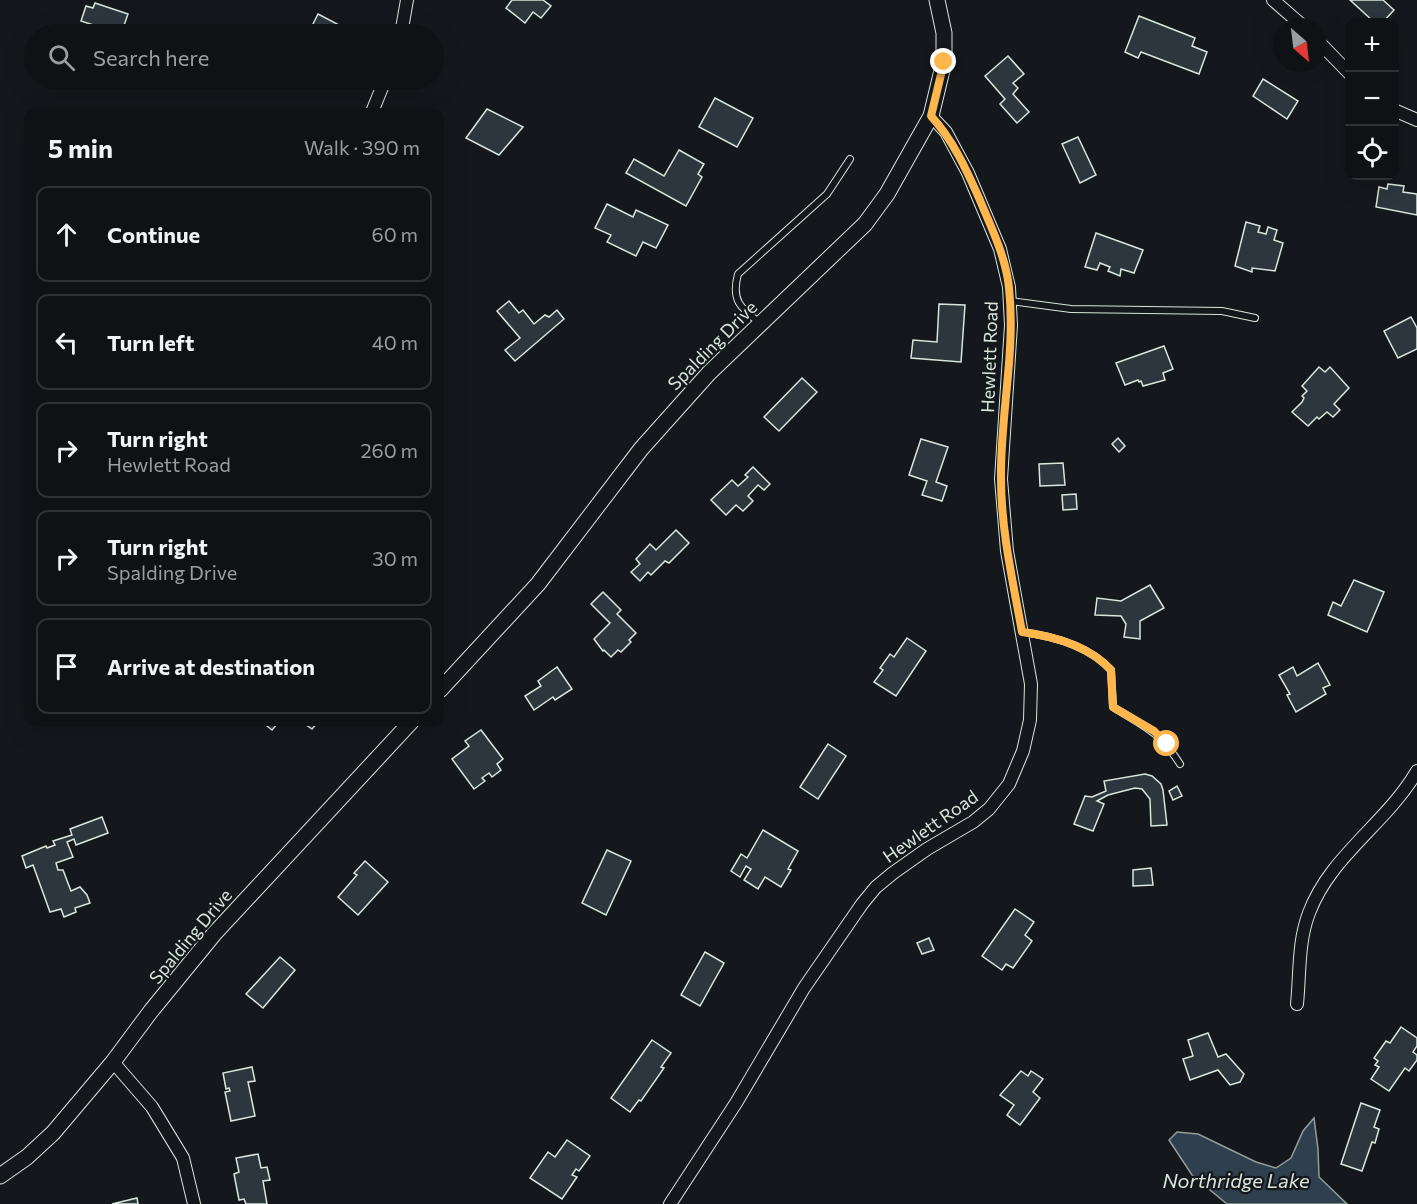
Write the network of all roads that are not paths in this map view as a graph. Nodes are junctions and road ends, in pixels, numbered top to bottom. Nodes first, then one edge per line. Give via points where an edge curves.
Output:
1 (407, 0) edge
2 (937, 0) edge
3 (1273, 0) edge
4 (1294, 18) edge
5 (403, 24) edge
6 (1327, 50) edge
7 (1348, 72) edge
8 (381, 90) edge
9 (374, 108) edge
10 (1399, 112) edge
11 (931, 116) junction
12 (1417, 120) edge
13 (850, 159) dead end
14 (1010, 302) junction
15 (1255, 318) dead end
16 (760, 324) junction
17 (1022, 632) junction
18 (444, 686) edge
19 (407, 726) edge
20 (1180, 764) dead end
21 (1417, 771) edge
22 (1297, 1004) dead end
23 (112, 1062) junction
24 (0, 1176) edge
25 (194, 1204) edge
26 (670, 1204) edge

1 - 5 street
2 - 11 street, Spalding Drive via 944,33 944,62
3 - 4 street
6 - 7 street
8 - 9 street
10 - 12 street
11 - 14 street, Hewlett Road via 946,132 968,174 1000,249
11 - 16 street, Spalding Drive via 887,194 865,224
13 - 16 lane via 827,194 738,274 735,288 739,305
14 - 15 lane via 1071,309 1222,311
14 - 17 street, Hewlett Road via 1000,479 1007,550
16 - 18 street, Spalding Drive via 709,372 641,449 538,584
17 - 20 lane via 1046,635 1101,660 1111,670 1113,707 1154,731
17 - 26 street, Hewlett Road via 1031,684 1030,720 1023,751 1009,784 989,809 893,873 862,904 804,988
19 - 23 street, Spalding Drive via 214,934
21 - 22 street via 1392,808 1333,870 1318,892 1303,935
23 - 24 street, Spalding Drive via 53,1132
23 - 25 street via 152,1107 183,1158

